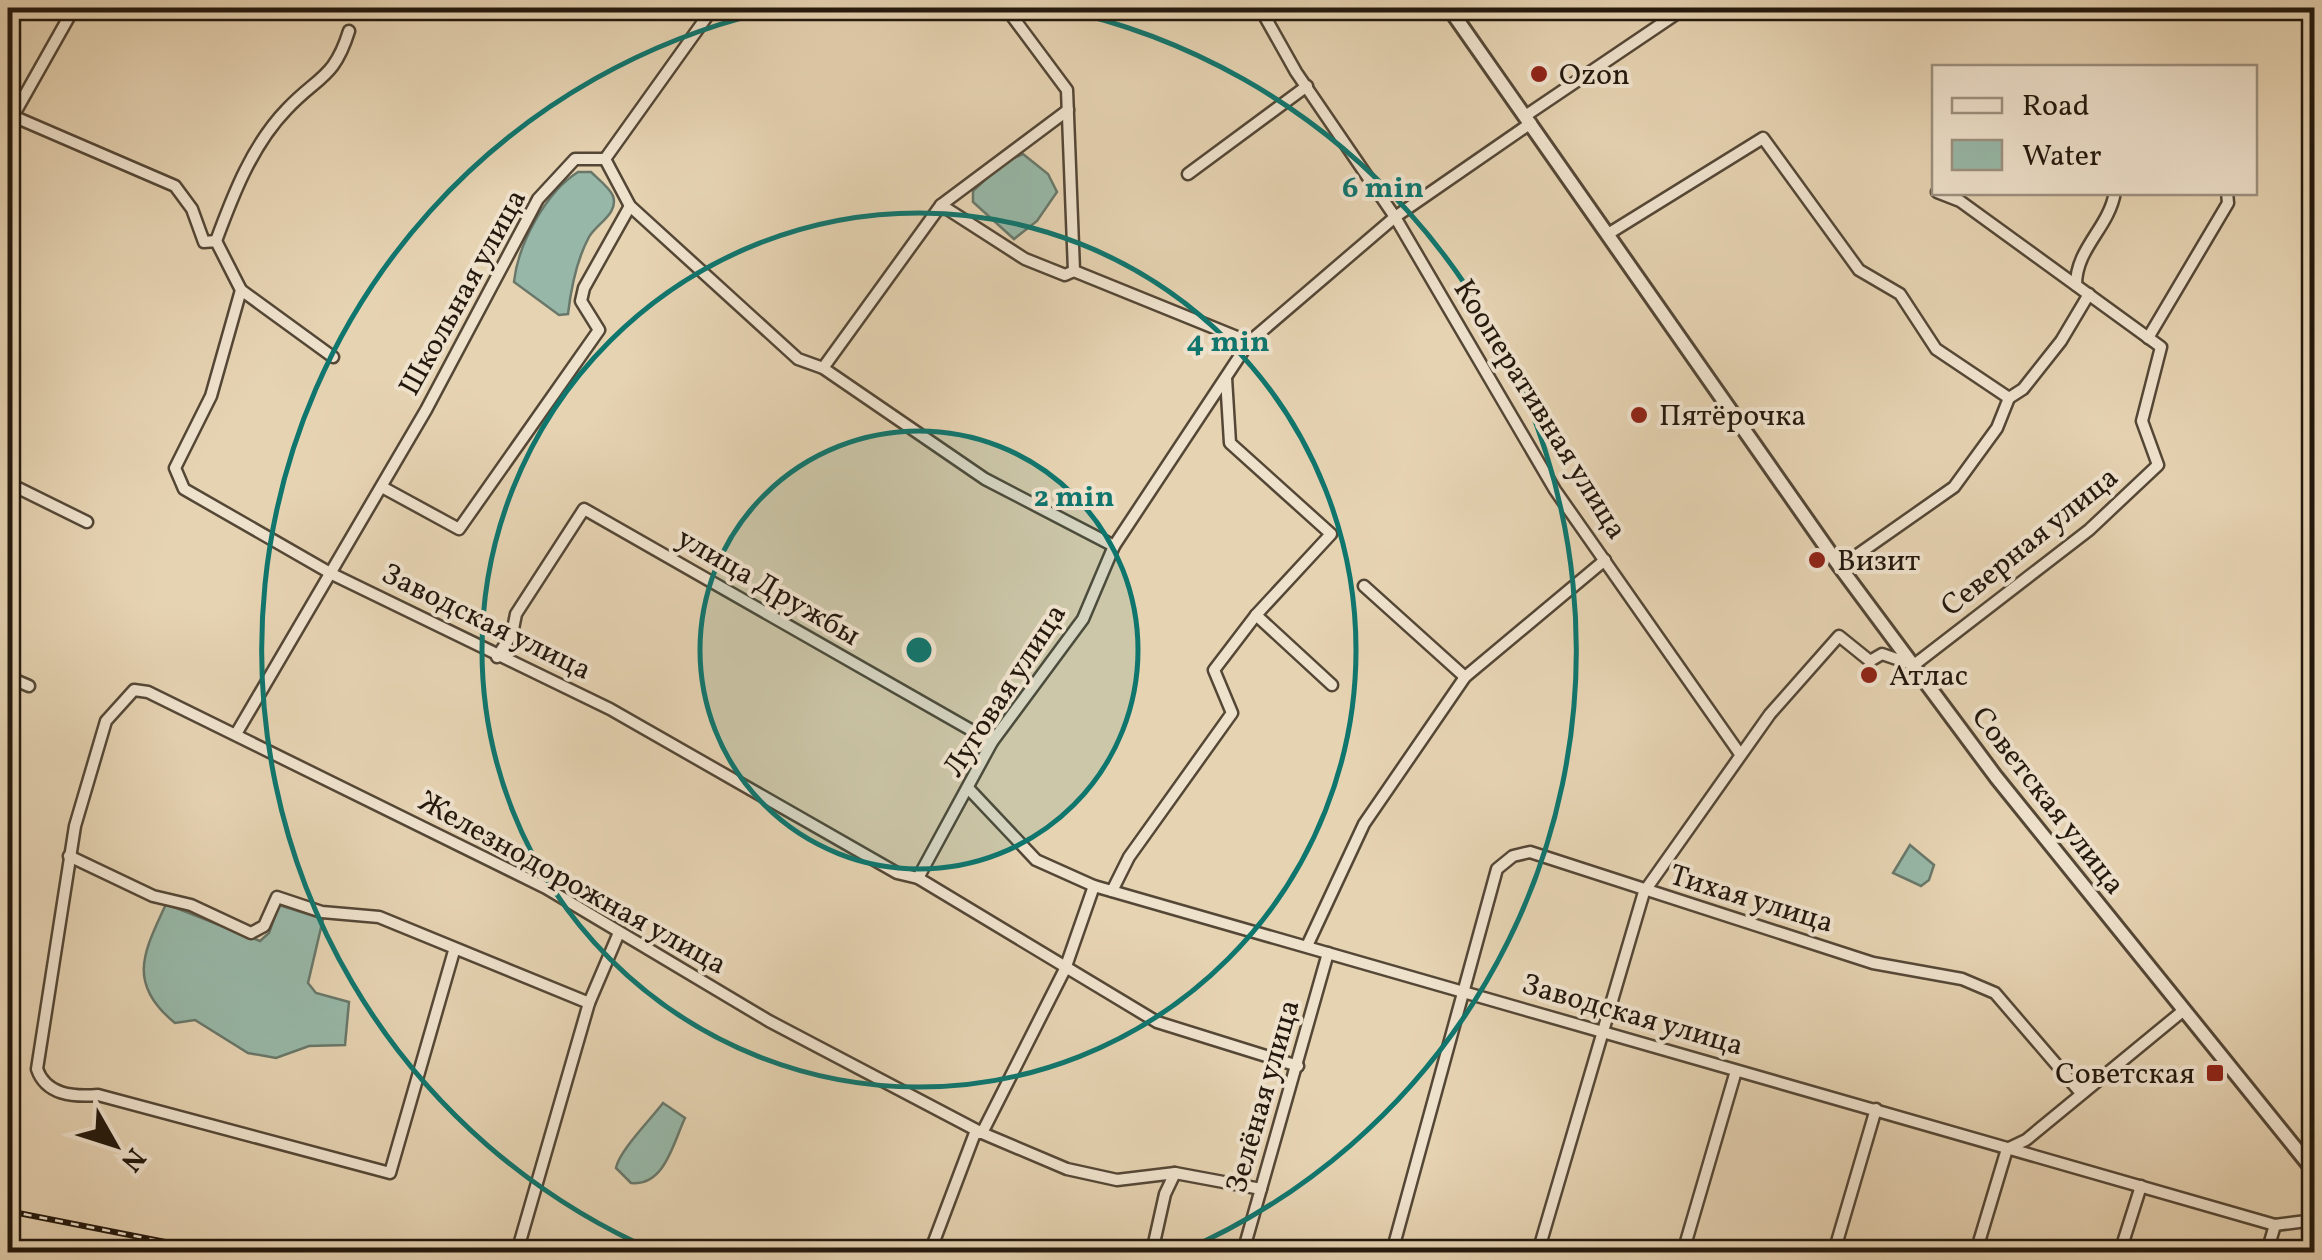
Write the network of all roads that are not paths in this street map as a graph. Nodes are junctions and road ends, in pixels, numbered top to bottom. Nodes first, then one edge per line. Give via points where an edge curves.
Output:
1 (74, 8) edge
2 (713, 8) edge
3 (1006, 8) edge
4 (1260, 8) edge
5 (1449, 8) edge
6 (1685, 8) edge
7 (349, 31) dead end
8 (1307, 86) junction
9 (1068, 110) junction
10 (9, 118) edge
11 (1528, 120) junction
12 (605, 159) junction
13 (1188, 174) dead end
14 (1944, 195) edge
15 (2114, 195) edge
16 (2228, 195) edge
17 (941, 205) junction
18 (630, 206) junction
19 (1395, 217) junction
20 (1608, 234) junction
21 (216, 241) junction
22 (1074, 271) junction
23 (2076, 285) junction
24 (242, 290) junction
25 (2089, 294) junction
26 (2148, 338) junction
27 (1250, 342) junction
28 (333, 357) dead end
29 (823, 368) junction
30 (1226, 377) junction
31 (2009, 398) junction
32 (8, 484) edge
33 (382, 487) junction
34 (87, 522) dead end
35 (1114, 546) junction
36 (1605, 560) junction
37 (1840, 567) junction
38 (332, 574) junction
39 (1364, 586) dead end
40 (1256, 615) junction
41 (497, 657) junction
42 (1914, 665) junction
43 (8, 677) edge
44 (1465, 677) junction
45 (29, 686) dead end
46 (1332, 686) dead end
47 (236, 734) junction
48 (992, 742) junction
49 (1740, 754) junction
50 (968, 788) junction
51 (69, 856) junction
52 (918, 878) junction
53 (1094, 886) junction
54 (1112, 891) junction
55 (1644, 892) junction
56 (618, 935) junction
57 (1307, 946) junction
58 (454, 952) junction
59 (1328, 954) junction
60 (1065, 969) junction
61 (1466, 992) junction
62 (589, 1003) junction
63 (2184, 1010) junction
64 (1604, 1033) junction
65 (1298, 1066) junction
66 (1736, 1071) junction
67 (2080, 1092) junction
68 (1876, 1109) junction
69 (982, 1133) junction
70 (2007, 1149) junction
71 (2314, 1170) edge
72 (1176, 1173) junction
73 (2141, 1186) junction
74 (1261, 1189) junction
75 (2314, 1220) edge
76 (2275, 1225) junction
77 (517, 1252) edge
78 (930, 1252) edge
79 (1152, 1252) edge
80 (1243, 1252) edge
81 (1392, 1252) edge
82 (1538, 1252) edge
83 (1683, 1252) edge
84 (1834, 1252) edge
85 (1976, 1252) edge
86 (2120, 1252) edge
87 (2267, 1252) edge

1 - 10 street
2 - 12 street
3 - 9 street via 1068,90
4 - 8 street, Кооперативная улица
5 - 11 street, Советская улица
6 - 11 street, Луговая улица
7 - 21 street via 340,61 286,110 248,166
8 - 13 street
8 - 19 street, Кооперативная улица
9 - 17 street
9 - 22 street
10 - 21 street via 175,186 204,242
11 - 19 street, Луговая улица
11 - 20 street, Советская улица
12 - 18 street
12 - 33 street, Школьная улица via 574,159 538,199
14 - 23 street
15 - 23 street via 2112,210 2076,264
16 - 26 street
17 - 22 street via 1025,258 1065,275
17 - 29 street
18 - 29 street via 798,359
18 - 33 street via 584,288 581,302 598,330 460,529
19 - 27 street, Луговая улица
19 - 36 street, Кооперативная улица via 1517,429
20 - 31 street via 1763,138 1859,270 1900,294 1936,348
20 - 37 street, Советская улица
21 - 24 street
22 - 27 street
23 - 25 street
24 - 28 street
24 - 38 street, Заводская улица via 211,396 175,468 184,488
25 - 26 street
25 - 31 street via 2061,341
26 - 42 street, Северная улица via 2161,347 2142,421 2158,466 2089,530
27 - 30 street, Луговая улица
29 - 35 street via 985,480
30 - 35 street, Луговая улица
30 - 40 street via 1230,443 1330,534
31 - 37 street via 1997,428 1954,487
32 - 34 street
33 - 38 street, Школьная улица
35 - 48 street, Луговая улица via 1084,619
36 - 44 street
36 - 49 street, Кооперативная улица
37 - 42 street, Советская улица
38 - 41 street, Заводская улица
38 - 47 street, Школьная улица
39 - 44 street
40 - 46 street
40 - 54 street via 1214,670 1232,713
41 - 48 street, улица Дружбы via 516,614 584,509
41 - 52 street, Заводская улица via 610,709 897,873
42 - 49 street via 1882,654 1870,661 1839,636
42 - 63 street, Советская улица
43 - 45 street
44 - 57 street via 1364,824
47 - 51 street, Железнодорожная улица via 134,690 106,721
47 - 56 street, Железнодорожная улица via 546,888
48 - 50 street, Луговая улица
49 - 55 street
50 - 52 street, Луговая улица
50 - 53 street, Заводская улица via 1036,860
51 - 58 street via 251,932 264,926 277,898 286,898 322,912 379,918
51 - 58 street via 36,1069 41,1082 76,1097 98,1096 390,1173
52 - 60 street, Заводская улица
53 - 54 street, Заводская улица
53 - 60 street
54 - 57 street, Заводская улица
55 - 61 street, Тихая улица via 1530,852 1513,856 1497,869
55 - 64 street
55 - 67 street, Тихая улица via 1995,993
56 - 62 street
56 - 69 street, Железнодорожная улица
57 - 59 street, Заводская улица
58 - 62 street
59 - 61 street, Заводская улица
59 - 65 street, Зелёная улица
60 - 65 street, Заводская улица via 1157,1022
60 - 69 street
61 - 64 street, Заводская улица
61 - 81 street, Тихая улица
62 - 77 street
63 - 67 street
63 - 71 street, Советская улица
64 - 66 street, Заводская улица
64 - 82 street
65 - 74 street, Зелёная улица
66 - 68 street, Заводская улица
66 - 83 street
67 - 70 street
68 - 70 street, Заводская улица
68 - 84 street
69 - 72 street, Железнодорожная улица via 1067,1169 1116,1180
69 - 78 street via 975,1133
70 - 73 street, Заводская улица
70 - 85 street
72 - 74 street, Железнодорожная улица
72 - 79 street
73 - 76 street, Заводская улица
73 - 86 street
74 - 80 street, Зелёная улица
75 - 76 street, Заводская улица
76 - 87 street

